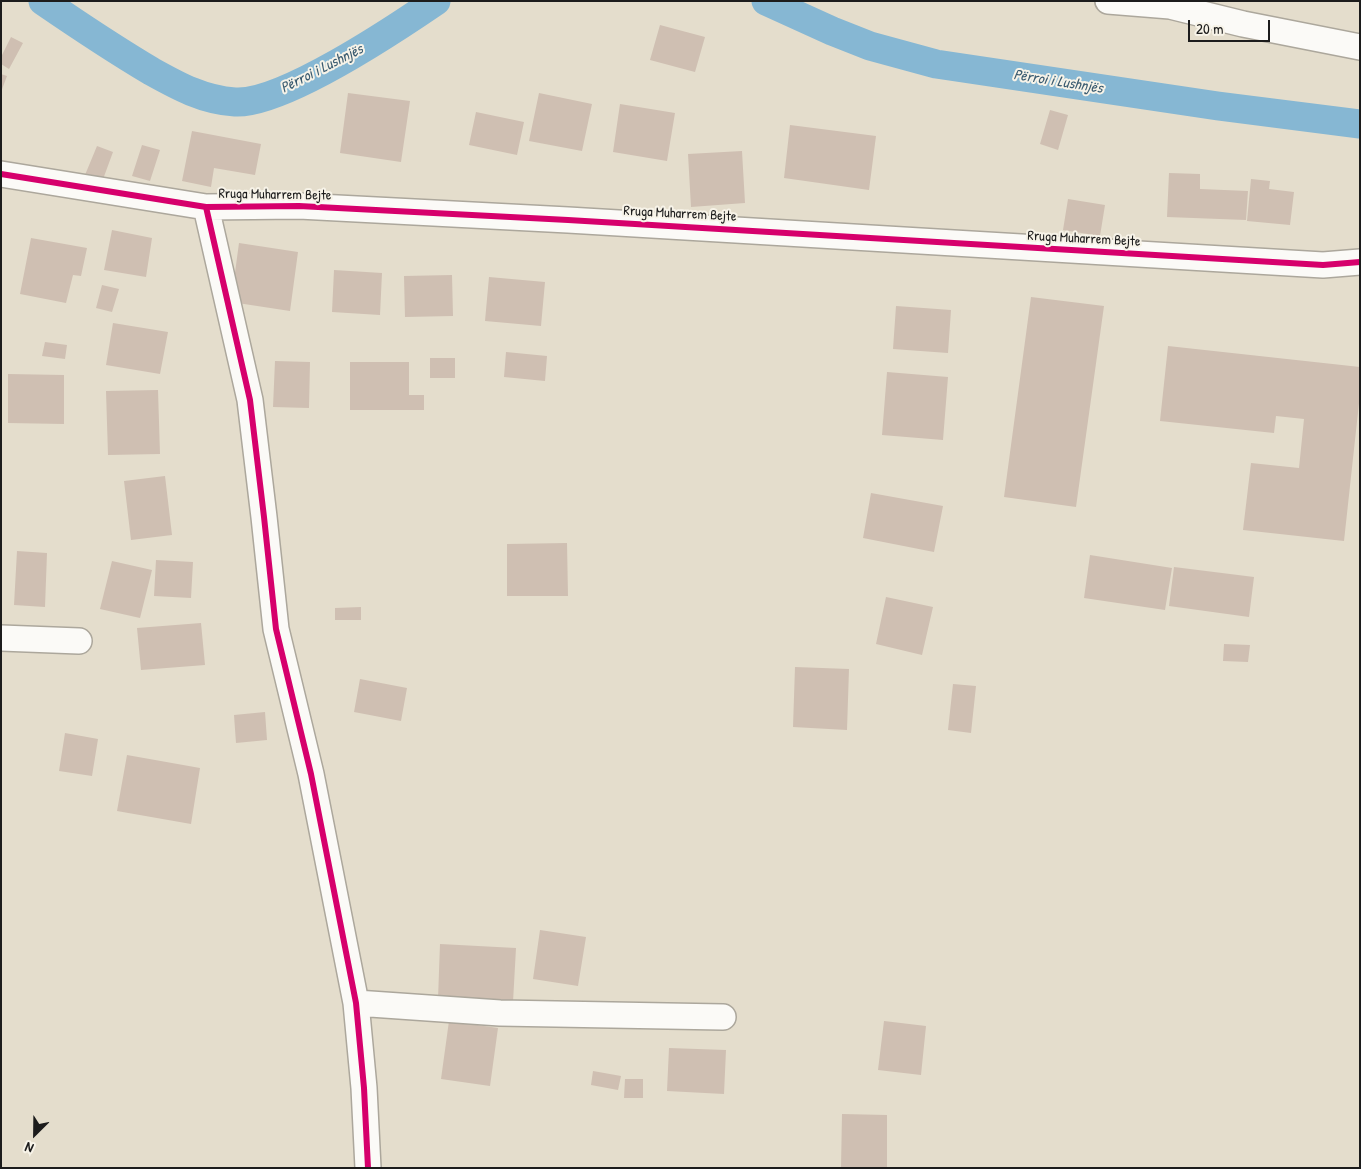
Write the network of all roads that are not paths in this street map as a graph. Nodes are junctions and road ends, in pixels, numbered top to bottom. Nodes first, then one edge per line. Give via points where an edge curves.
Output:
1 (1108, 1) edge
2 (1171, 4) edge
3 (1360, 47) edge
4 (1, 174) edge
5 (206, 207) junction
6 (1360, 262) edge
7 (1, 638) edge
8 (79, 641) dead end
9 (356, 1003) junction
10 (723, 1017) dead end
11 (368, 1168) edge

1 - 2 street
2 - 3 street via 1243,24
4 - 5 street, Rruga Muharrem Bejte
5 - 6 street, Rruga Muharrem Bejte via 299,206 1324,266
5 - 9 street via 250,400 276,629 311,774
7 - 8 street
9 - 10 street via 500,1013
9 - 11 street

